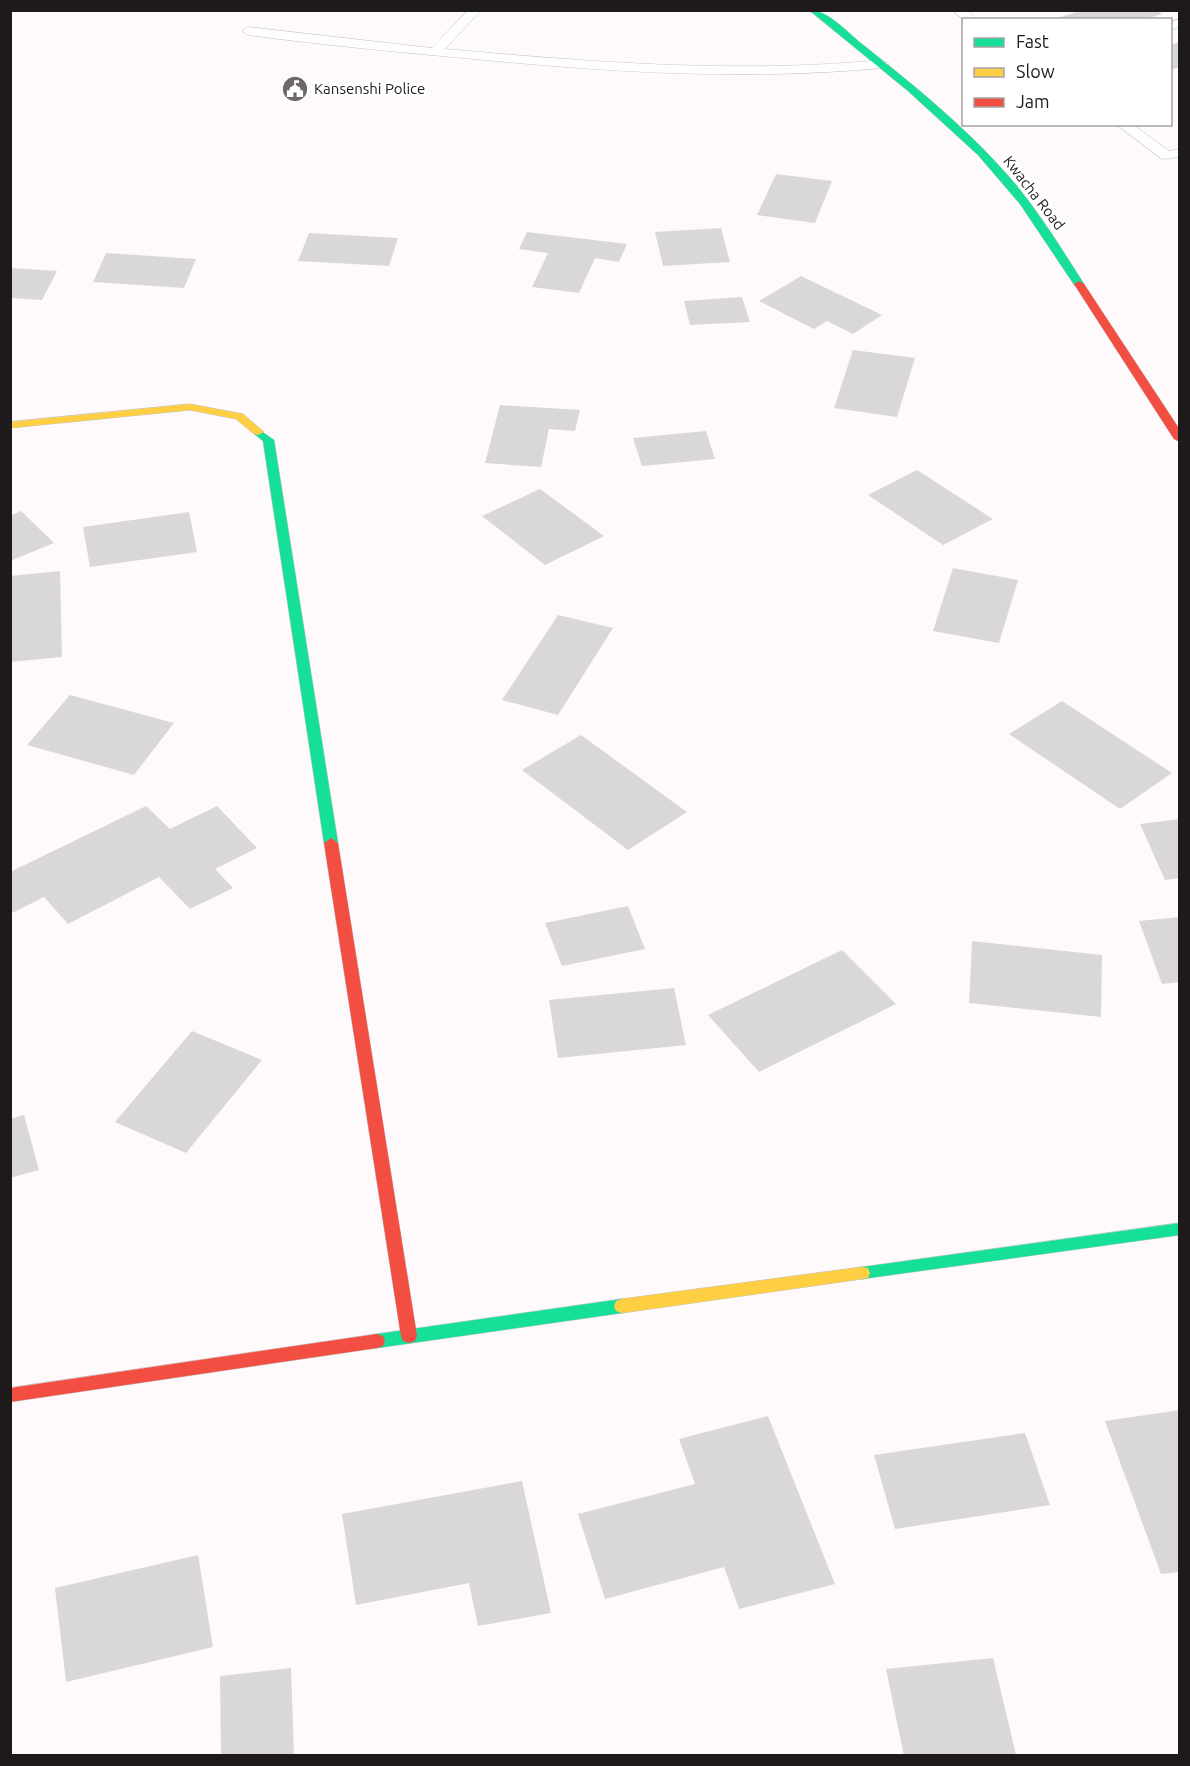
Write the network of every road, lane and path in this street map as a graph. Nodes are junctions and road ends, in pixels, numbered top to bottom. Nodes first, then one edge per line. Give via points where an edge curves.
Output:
1 (475, 10) edge
2 (813, 10) edge
3 (248, 31) dead end
4 (436, 51) junction
5 (882, 64) junction
6 (1125, 126) edge
7 (1179, 153) edge
8 (10, 425) edge
9 (1179, 439) edge
10 (1179, 1229) edge
11 (410, 1336) junction
12 (10, 1395) edge

1 - 4 lane
2 - 5 street, Kwacha Road
3 - 4 lane via 323,42
4 - 5 lane via 668,72 767,74
5 - 9 street, Kwacha Road via 933,106 1003,176 1035,218
6 - 7 lane via 1167,156
8 - 11 street via 190,407 239,416 268,441
10 - 11 street
11 - 12 street

